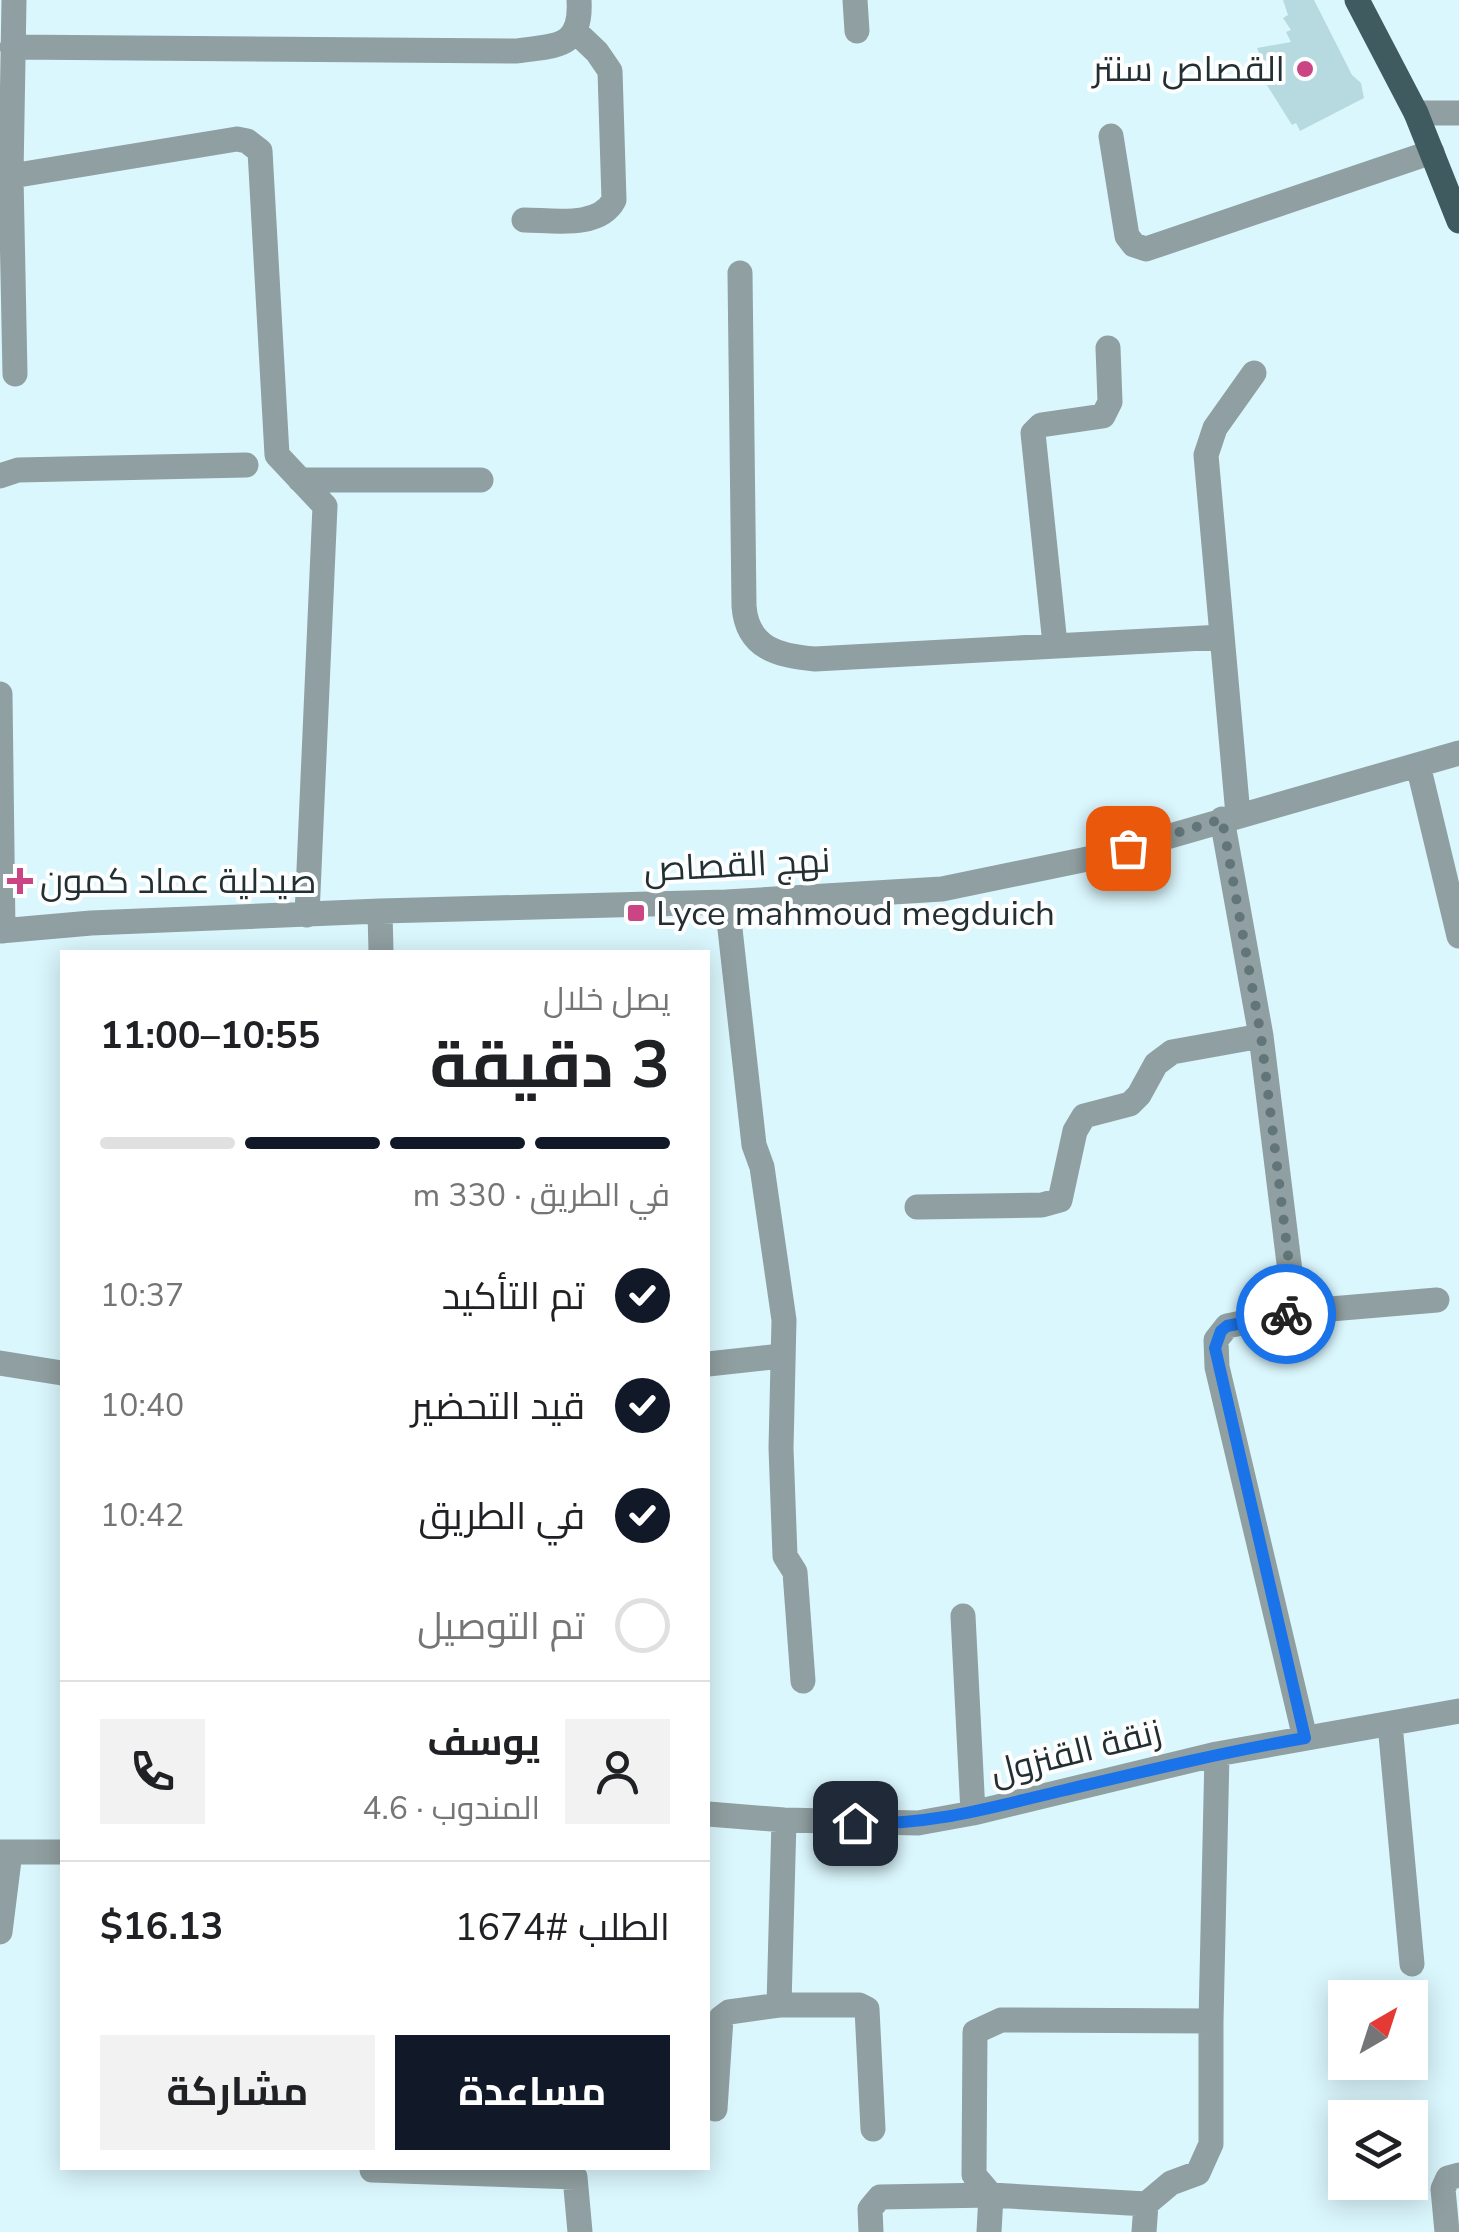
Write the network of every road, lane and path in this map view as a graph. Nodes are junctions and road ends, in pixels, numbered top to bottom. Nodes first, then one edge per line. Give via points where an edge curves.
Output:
1 (14, 0) edge
2 (579, 0) edge
3 (854, 0) edge
4 (1357, 0) edge
5 (858, 31) dead end
6 (576, 32) junction
7 (12, 47) junction
8 (1416, 113) junction
9 (1459, 113) edge
10 (1112, 136) dead end
11 (1432, 152) junction
12 (6, 177) edge
13 (524, 220) dead end
14 (1459, 220) edge
15 (740, 272) dead end
16 (1108, 348) dead end
17 (1254, 373) dead end
18 (15, 374) dead end
19 (246, 465) dead end
20 (0, 476) edge
21 (300, 480) junction
22 (481, 480) dead end
23 (1222, 637) junction
24 (1055, 644) junction
25 (0, 694) edge
26 (1459, 753) edge
27 (1418, 764) junction
28 (1230, 817) junction
29 (727, 902) junction
30 (380, 911) junction
31 (307, 915) junction
32 (2, 931) edge
33 (1459, 936) edge
34 (380, 950) edge
35 (1261, 1036) junction
36 (918, 1207) dead end
37 (1437, 1300) dead end
38 (1295, 1312) junction
39 (781, 1356) junction
40 (0, 1363) edge
41 (710, 1364) edge
42 (60, 1374) edge
43 (963, 1616) dead end
44 (803, 1681) dead end
45 (1459, 1711) edge
46 (1390, 1724) junction
47 (1305, 1738) junction
48 (1217, 1754) junction
49 (972, 1813) junction
50 (710, 1814) edge
51 (784, 1820) junction
52 (5, 1852) edge
53 (60, 1852) edge
54 (0, 1932) edge
55 (1412, 1964) dead end
56 (779, 2005) junction
57 (1210, 2021) junction
58 (715, 2108) dead end
59 (873, 2128) dead end
60 (372, 2170) dead end
61 (1459, 2176) edge
62 (991, 2195) junction
63 (1146, 2204) junction
64 (580, 2232) edge
65 (871, 2232) edge
66 (989, 2232) edge
67 (1144, 2232) edge
68 (1447, 2232) edge

1 - 7 street
2 - 6 street
3 - 5 street
4 - 8 main road
6 - 7 street via 562,44 516,51
6 - 13 street via 610,71 614,200 589,219
7 - 12 street
8 - 9 street
8 - 11 main road
10 - 11 street via 1127,236 1146,249
11 - 14 main road
12 - 18 street
12 - 21 street via 237,139 256,146 263,167 276,444 282,463
15 - 24 street via 744,606 756,639 788,656 814,659
16 - 24 street via 1108,411 1096,419 1041,425 1033,433
17 - 23 street via 1207,444
19 - 20 street via 18,470
21 - 22 street
21 - 31 street via 325,506
23 - 24 street
23 - 28 street
25 - 32 street
26 - 27 street, نهج القصاص
27 - 28 street, نهج القصاص
27 - 33 street
28 - 29 street, نهج القصاص via 1097,857 942,889
28 - 35 street
29 - 30 street, نهج القصاص
29 - 39 street via 754,1145 784,1320
30 - 31 street, نهج القصاص
30 - 34 street
31 - 32 street, نهج القصاص
35 - 36 street via 1172,1052 1130,1104 1084,1116 1074,1131 1064,1192 1054,1203
35 - 38 street
37 - 38 street
38 - 47 street via 1227,1326 1215,1348
39 - 41 street
39 - 44 street via 785,1556 795,1572
40 - 42 street
43 - 49 street
45 - 46 street, زنقة القنزول
46 - 47 street, زنقة القنزول
46 - 55 street
47 - 48 street, زنقة القنزول
48 - 49 street, زنقة القنزول
48 - 57 street
49 - 51 street, زنقة القنزول via 890,1824
50 - 51 street, زنقة القنزول
51 - 56 street
52 - 53 street
52 - 54 street
56 - 58 street via 721,2018
56 - 59 street via 867,2010
57 - 62 street via 1001,2020 975,2032 974,2175
57 - 63 street via 1211,2144 1198,2174 1172,2183
60 - 64 street via 575,2176
61 - 68 street via 1444,2185
62 - 63 street
62 - 65 street via 880,2197 870,2210
62 - 66 street
63 - 67 street

